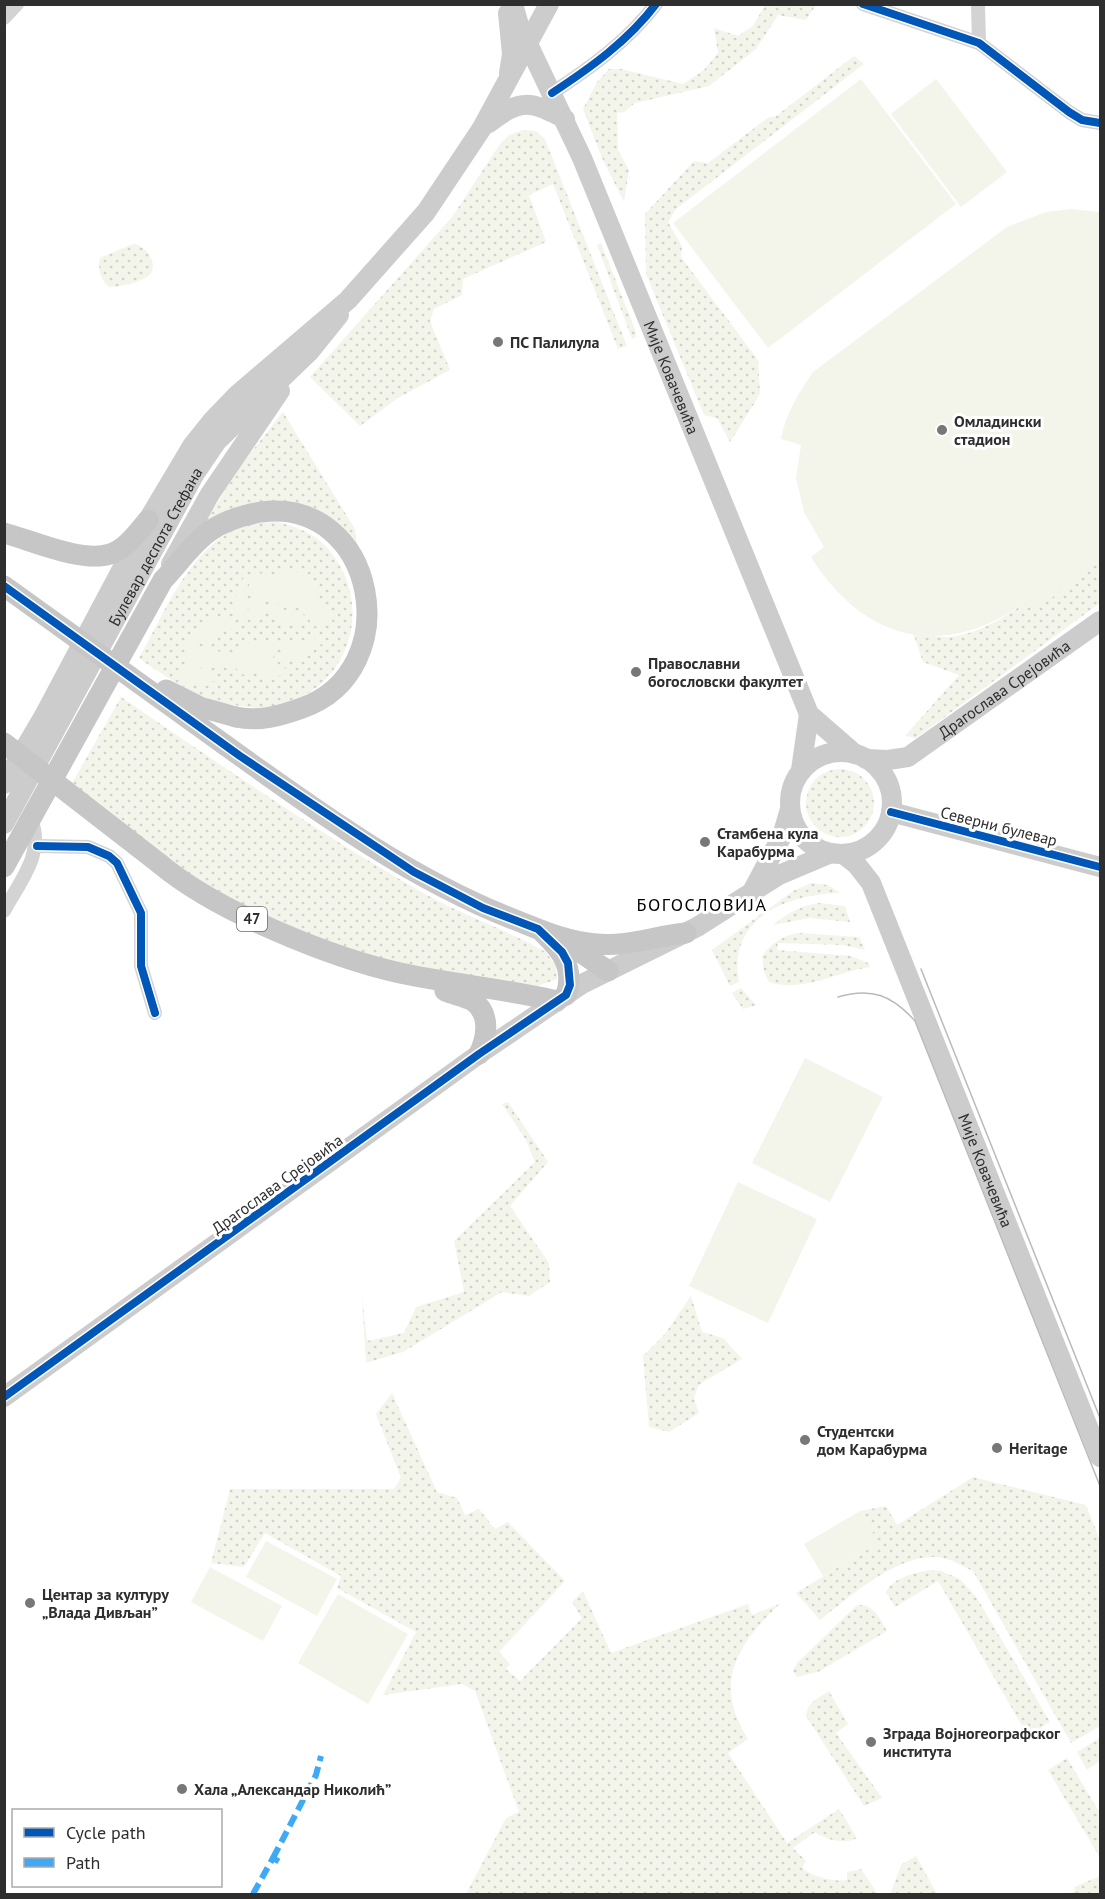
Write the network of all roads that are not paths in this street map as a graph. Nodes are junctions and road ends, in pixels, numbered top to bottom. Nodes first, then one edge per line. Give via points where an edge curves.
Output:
1 (17, 4) edge
2 (511, 4) edge
3 (549, 4) edge
4 (656, 4) edge
5 (863, 4) edge
6 (978, 4) edge
7 (4, 18) edge
8 (979, 43) junction
9 (528, 44) junction
10 (507, 82) junction
11 (552, 93) junction
12 (565, 119) junction
13 (1101, 123) edge
14 (482, 128) junction
15 (348, 300) junction
16 (296, 366) junction
17 (148, 520) junction
18 (4, 533) edge
19 (163, 580) junction
20 (4, 586) edge
21 (1101, 621) edge
22 (99, 655) junction
23 (809, 714) junction
24 (4, 743) edge
25 (860, 756) junction
26 (908, 757) junction
27 (10, 764) edge
28 (801, 770) junction
29 (4, 784) edge
30 (890, 791) junction
31 (790, 809) junction
32 (891, 812) junction
33 (31, 819) junction
34 (4, 824) edge
35 (875, 840) junction
36 (37, 846) junction
37 (837, 853) junction
38 (4, 867) edge
39 (1101, 867) edge
40 (870, 883) junction
41 (753, 890) junction
42 (4, 911) edge
43 (546, 932) junction
44 (686, 933) junction
45 (608, 971) junction
46 (425, 977) junction
47 (561, 998) junction
48 (155, 1013) dead end
49 (478, 1054) junction
50 (4, 1397) edge
51 (1101, 1457) edge

1 - 7 street
2 - 9 main road, Булевар деспота Стефана
2 - 10 main road, Булевар деспота Стефана via 507,19 512,54
3 - 9 main road, Булевар деспота Стефана
4 - 11 street via 620,42
5 - 8 street
6 - 8 street
8 - 13 street via 1069,112 1082,120
9 - 10 main road, Булевар деспота Стефана
9 - 11 main road, Мије Ковачевића
10 - 14 main road, Булевар деспота Стефана
11 - 12 main road, Мије Ковачевића
12 - 14 main road via 540,106 526,104 508,108
12 - 23 main road, Мије Ковачевића
14 - 15 main road, Булевар деспота Стефана
15 - 16 main road, Булевар деспота Стефана via 324,337
15 - 17 main road, Булевар деспота Стефана via 212,420
16 - 19 main road via 210,494
16 - 34 main road, Булевар деспота Стефана via 230,427 194,476
17 - 18 main road via 110,554 86,555
17 - 27 main road, Булевар деспота Стефана
19 - 22 main road, bridge via 211,530 266,512 291,512 320,524 347,547 356,562 368,597 368,619 358,655 350,671 327,696 312,705 263,719 236,717 200,707
19 - 33 main road
20 - 22 main road, bridge
21 - 26 main road, Драгослава Срејовића
22 - 43 main road, bridge via 414,872 483,908
23 - 25 main road, Мије Ковачевића
23 - 28 main road
24 - 46 main road, 47, bridge via 160,864 219,902 261,924 359,962
25 - 26 main road via 888,760
25 - 28 main road via 826,754
25 - 30 main road via 882,772
26 - 30 main road, Драгослава Срејовића
27 - 29 main road, Булевар деспота Стефана
28 - 31 main road via 792,789
30 - 32 main road
31 - 37 main road, Мије Ковачевића via 803,837 816,847
31 - 41 main road, Драгослава Срејовића via 782,836
32 - 35 main road, Мије Ковачевића
32 - 39 main road, Северни булевар
33 - 36 street
33 - 38 main road
35 - 37 main road via 857,851
35 - 40 main road, Мије Ковачевића
36 - 42 street
36 - 48 street via 88,847 117,863 141,913 141,966
37 - 40 main road, Мије Ковачевића via 857,866
37 - 41 main road, Драгослава Срејовића via 779,875
40 - 51 main road, Мије Ковачевића
41 - 44 main road, Драгослава Срејовића
43 - 44 main road via 595,944 620,945
43 - 45 main road
43 - 47 main road via 568,963 570,985
44 - 45 main road, Драгослава Срејовића
45 - 47 main road, Драгослава Срејовића
46 - 47 main road, 47
46 - 49 main road via 439,988 476,1004 486,1026 486,1039
47 - 49 main road, Драгослава Срејовића
49 - 50 main road, Драгослава Срејовића

